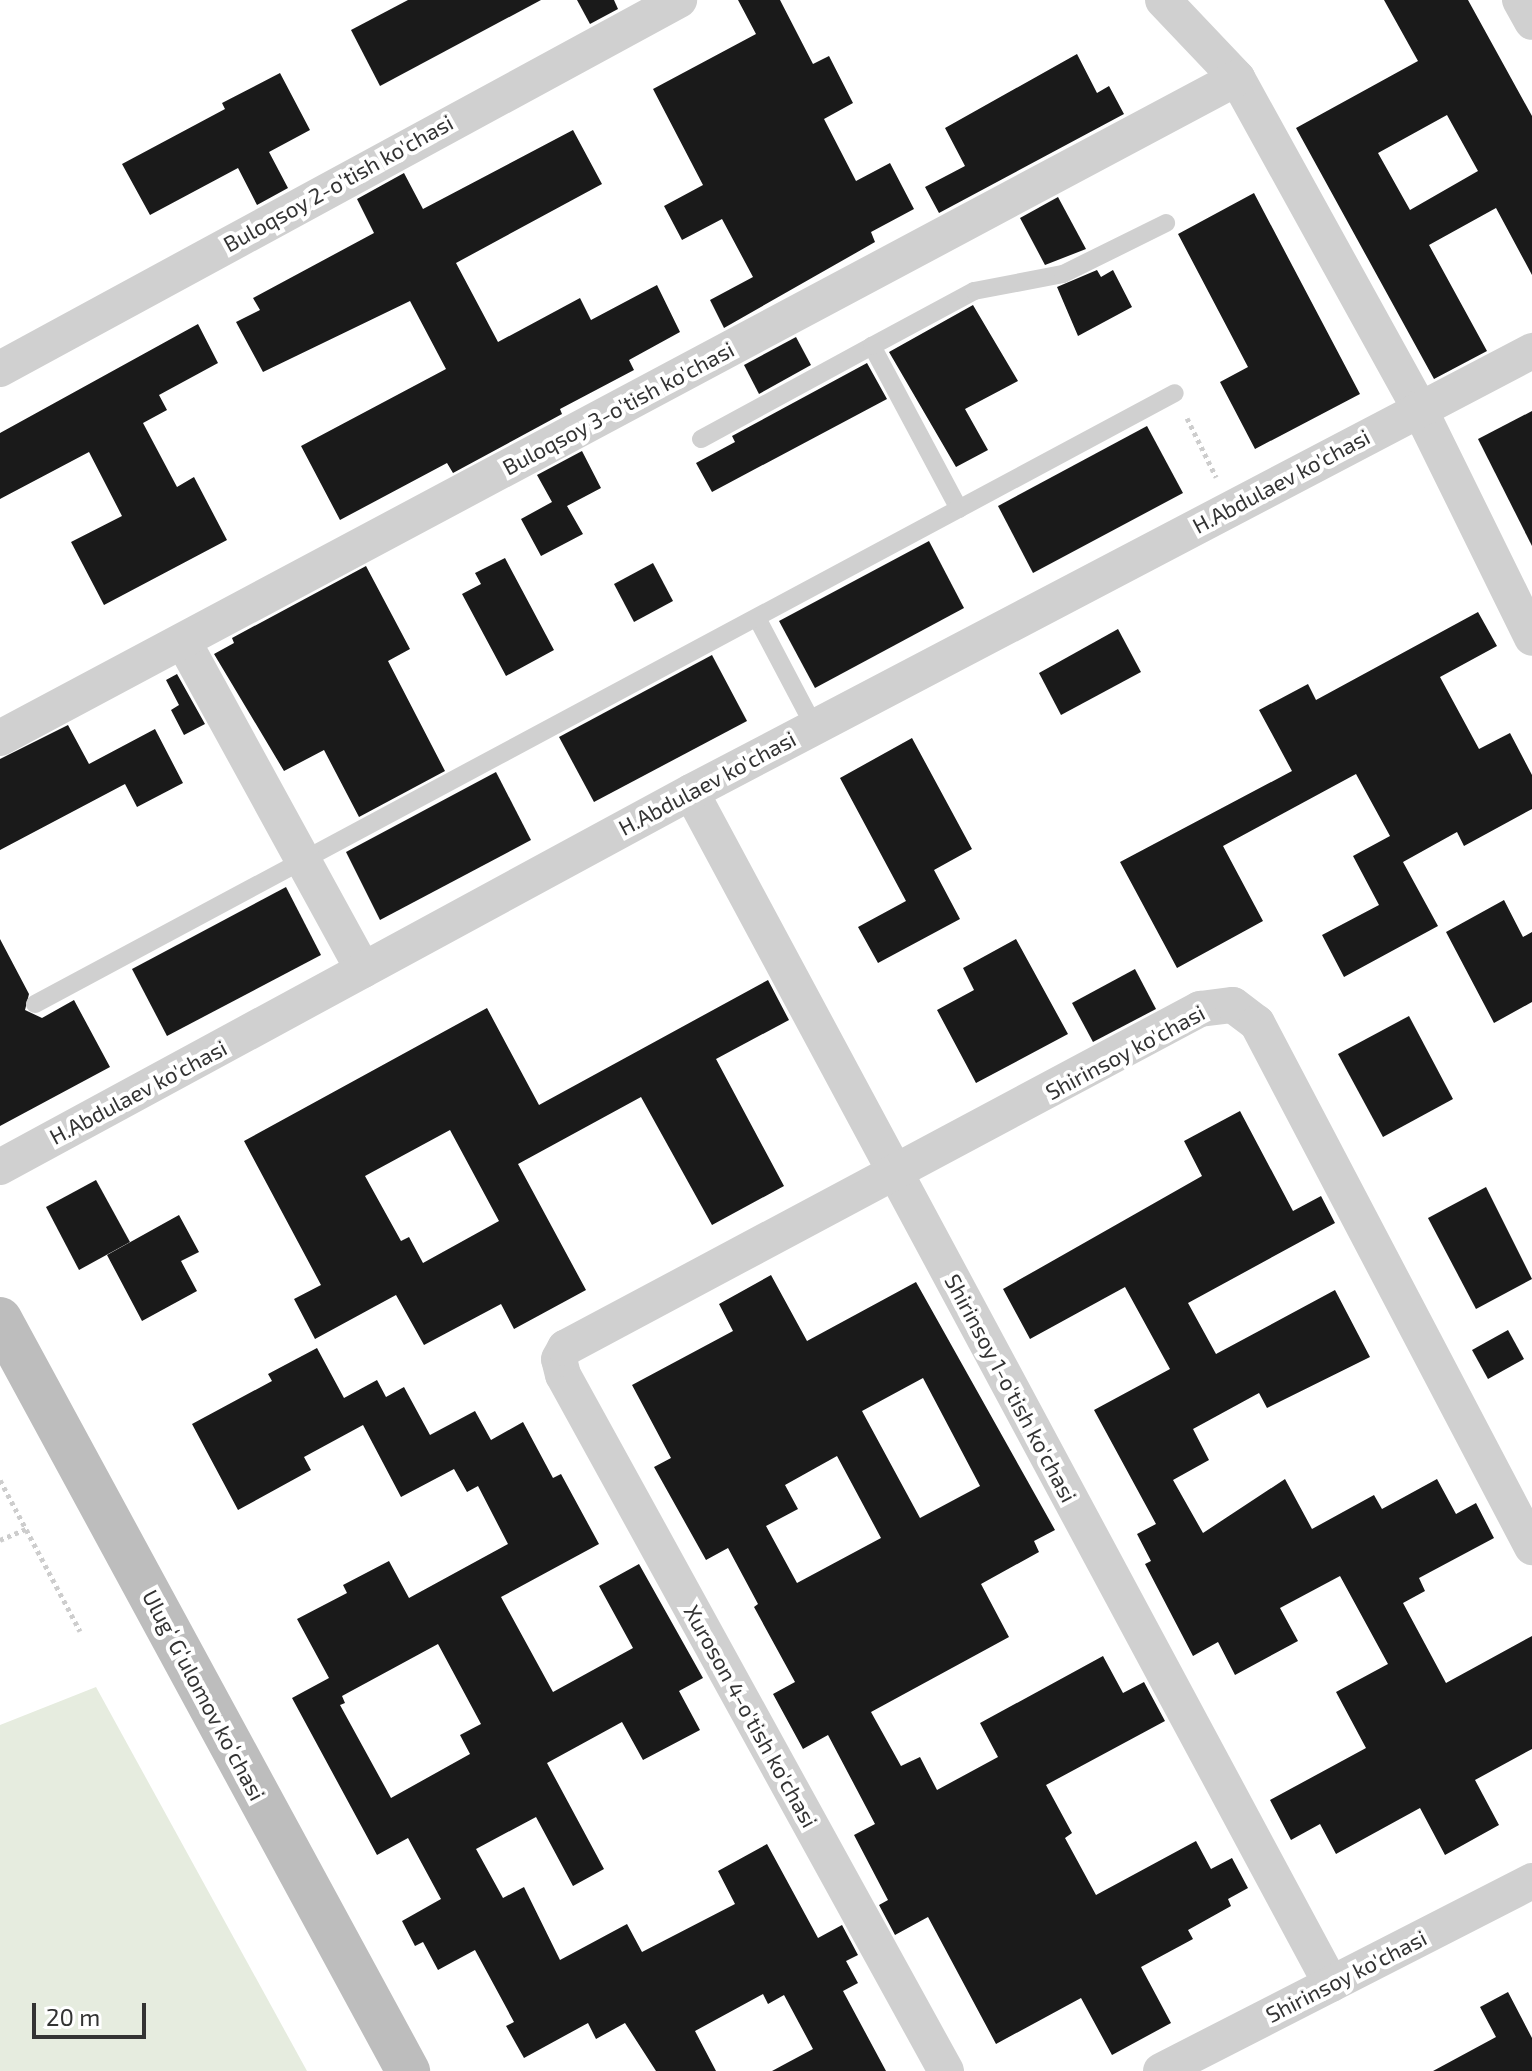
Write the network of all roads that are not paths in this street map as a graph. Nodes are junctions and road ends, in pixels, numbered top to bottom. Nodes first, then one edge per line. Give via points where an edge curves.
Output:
1 (679, 0) edge
2 (1163, 0) edge
3 (1520, 0) edge
4 (1532, 22) edge
5 (1237, 78) junction
6 (1166, 223) dead end
7 (872, 346) junction
8 (1532, 351) edge
9 (0, 369) edge
10 (1175, 393) road end
11 (1419, 408) junction
12 (701, 439) dead end
13 (959, 509) junction
14 (757, 618) junction
15 (1532, 638) edge
16 (183, 641) junction
17 (814, 726) junction
18 (0, 738) edge
19 (691, 792) junction
20 (304, 860) junction
21 (363, 970) junction
22 (35, 1004) dead end
23 (0, 1167) edge
24 (897, 1175) junction
25 (0, 1319) edge
26 (0, 1356) edge
27 (559, 1359) joint
28 (1532, 1547) edge
29 (1532, 1881) edge
30 (1331, 1984) junction
31 (385, 2071) edge
32 (408, 2071) edge
33 (946, 2071) edge
34 (1161, 2071) edge

1 - 9 street, Buloqsoy 2-o'tish ko'chasi
2 - 5 street
3 - 4 street
5 - 11 street
5 - 16 street, Buloqsoy 3-o'tish ko'chasi
6 - 7 lane via 1063,274 974,291
7 - 12 lane
7 - 13 lane
8 - 11 street, H.Abdulaev ko'chasi
10 - 13 lane
11 - 15 street
11 - 17 street, H.Abdulaev ko'chasi
13 - 14 lane
14 - 17 lane
14 - 20 lane
16 - 18 street, Buloqsoy 3-o'tish ko'chasi
16 - 20 street
17 - 19 street, H.Abdulaev ko'chasi
19 - 21 street, H.Abdulaev ko'chasi
19 - 24 street, Shirinsoy 1-o'tish ko'chasi
20 - 21 street
20 - 22 lane
21 - 23 street, H.Abdulaev ko'chasi
24 - 27 street, Shirinsoy ko'chasi via 565,1348
24 - 28 street, Shirinsoy ko'chasi via 1200,1009 1233,1005 1247,1011
24 - 30 street, Shirinsoy 1-o'tish ko'chasi
25 - 32 main road, Ulugʻ Gʻulomov koʻchasi
26 - 31 main road, Ulugʻ Gʻulomov koʻchasi
27 - 33 street, Xuroson 4-o'tish ko'chasi via 563,1375
29 - 30 street, Shirinsoy ko'chasi
30 - 34 street, Shirinsoy ko'chasi

